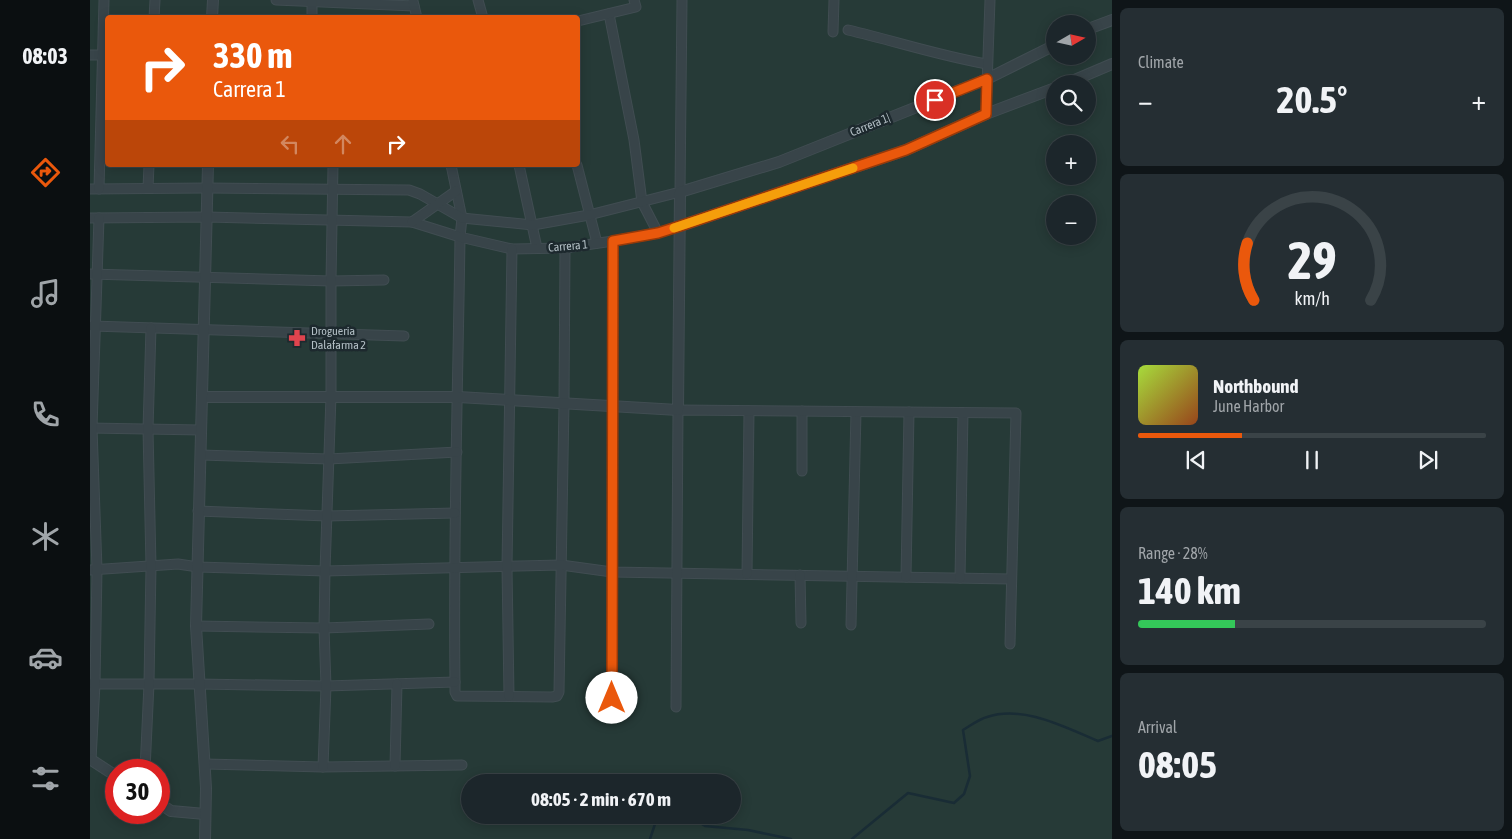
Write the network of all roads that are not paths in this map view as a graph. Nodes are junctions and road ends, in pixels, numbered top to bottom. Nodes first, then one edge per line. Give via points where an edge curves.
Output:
1 (104, 0) edge
2 (155, 0) edge
3 (213, 0) edge
4 (276, 0) edge
5 (478, 0) edge
6 (634, 0) edge
7 (682, 0) edge
8 (834, 0) edge
9 (990, 0) edge
10 (312, 1) edge
11 (414, 3) edge
12 (609, 14) junction
13 (154, 15) edge
14 (212, 15) edge
15 (312, 15) edge
16 (482, 15) edge
17 (580, 20) edge
18 (1112, 20) edge
19 (1096, 26) edge
20 (848, 30) dead end
21 (833, 32) dead end
22 (1046, 50) edge
23 (90, 55) edge
24 (105, 55) edge
25 (988, 64) junction
26 (1112, 64) edge
27 (1086, 75) edge
28 (987, 79) junction
29 (1046, 91) edge
30 (986, 114) junction
31 (149, 167) edge
32 (208, 167) edge
33 (333, 167) edge
34 (451, 167) edge
35 (519, 167) edge
36 (577, 167) edge
37 (148, 188) junction
38 (207, 188) junction
39 (95, 189) edge
40 (333, 189) junction
41 (456, 191) junction
42 (680, 192) junction
43 (642, 202) junction
44 (438, 204) junction
45 (588, 214) junction
46 (207, 217) junction
47 (94, 218) edge
48 (462, 218) junction
49 (332, 219) junction
50 (412, 222) junction
51 (533, 225) junction
52 (680, 226) junction
53 (658, 233) junction
54 (460, 237) junction
55 (613, 241) junction
56 (596, 243) junction
57 (537, 248) junction
58 (565, 248) junction
59 (512, 249) junction
60 (94, 274) edge
61 (206, 277) junction
62 (384, 280) dead end
63 (331, 281) junction
64 (93, 326) edge
65 (151, 328) junction
66 (204, 330) junction
67 (332, 334) junction
68 (404, 336) dead end
69 (331, 396) junction
70 (203, 397) junction
71 (458, 397) junction
72 (510, 400) junction
73 (564, 403) junction
74 (613, 406) junction
75 (678, 410) junction
76 (749, 410) junction
77 (802, 411) junction
78 (856, 412) junction
79 (909, 412) junction
80 (962, 413) junction
81 (91, 428) edge
82 (148, 429) junction
83 (202, 430) junction
84 (457, 452) junction
85 (201, 455) junction
86 (329, 459) junction
87 (802, 471) dead end
88 (198, 511) junction
89 (455, 513) junction
90 (327, 516) junction
91 (150, 566) junction
92 (507, 566) junction
93 (562, 566) junction
94 (198, 567) junction
95 (453, 567) junction
96 (94, 570) edge
97 (325, 571) junction
98 (612, 572) junction
99 (677, 572) junction
100 (747, 574) junction
101 (800, 575) junction
102 (853, 576) junction
103 (906, 577) junction
104 (960, 578) junction
105 (1011, 579) junction
106 (800, 623) dead end
107 (429, 624) dead end
108 (851, 625) dead end
109 (196, 626) junction
110 (324, 628) junction
111 (1010, 644) dead end
112 (455, 682) junction
113 (93, 684) edge
114 (149, 684) junction
115 (198, 684) junction
116 (397, 684) junction
117 (326, 686) junction
118 (509, 696) junction
119 (676, 706) dead end
120 (612, 716) dead end
121 (91, 759) edge
122 (146, 759) edge
123 (205, 764) junction
124 (462, 765) dead end
125 (395, 766) junction
126 (323, 767) junction
127 (105, 769) edge
128 (170, 810) edge
129 (205, 814) junction
130 (205, 839) edge

1 - 24 street
2 - 13 street
3 - 14 street
4 - 10 street
5 - 16 street
6 - 12 street via 636,7
7 - 42 street
8 - 21 street
9 - 25 street
10 - 11 street
10 - 15 street
12 - 17 street
12 - 43 street via 634,140
18 - 19 street
20 - 25 street via 948,57
22 - 28 street, Carrera 1|
23 - 24 street
24 - 39 street
25 - 28 street
26 - 27 street
28 - 30 street
28 - 42 street, Carrera 1| via 779,162
29 - 30 street, Carrera 1
30 - 52 street, Carrera 1 via 906,150
31 - 37 street
32 - 38 street
33 - 40 street
34 - 41 street
35 - 51 street
36 - 45 street
37 - 38 street
37 - 39 street
38 - 40 street
38 - 46 street
40 - 44 street via 409,190
40 - 49 street
41 - 44 street
41 - 48 street
42 - 43 street
42 - 52 street
43 - 45 street
43 - 53 street
44 - 48 street
44 - 50 street
45 - 51 street
45 - 56 street
46 - 47 street, Carrera 1
46 - 49 street, Carrera 1
46 - 61 street
47 - 60 street
48 - 51 street
48 - 54 street
49 - 50 street, Carrera 1
49 - 63 street
50 - 54 street, Carrera 1
51 - 57 street
52 - 53 street, Carrera 1
52 - 75 street
53 - 55 street, Carrera 1
54 - 59 street, Carrera 1
54 - 71 street
55 - 56 street, Carrera 1
55 - 74 street
56 - 58 street, Carrera 1
57 - 58 street, Carrera 1
57 - 59 street, Carrera 1
58 - 73 street
59 - 72 street
60 - 61 street
60 - 64 street
61 - 63 street
61 - 66 street
62 - 63 street
63 - 67 street
64 - 65 street
64 - 81 street
65 - 66 street
65 - 82 street
66 - 67 street
66 - 70 street
67 - 68 street
67 - 69 street
69 - 70 street
69 - 71 street
69 - 86 street
70 - 83 street
71 - 72 street
71 - 84 street
72 - 73 street
72 - 92 street
73 - 74 street
73 - 93 street
74 - 75 street
74 - 98 street
75 - 76 street
75 - 99 street
76 - 77 street
76 - 100 street
77 - 78 street
77 - 87 street
78 - 79 street
78 - 102 street
79 - 80 street
79 - 103 street
80 - 104 street
80 - 105 street via 1016,413
81 - 82 street
81 - 96 street
82 - 83 street
82 - 91 street
83 - 85 street
84 - 86 street
84 - 89 street
85 - 86 street
85 - 88 street
86 - 90 street
88 - 90 street
88 - 94 street
89 - 90 street
89 - 95 street
90 - 97 street
91 - 94 street via 178,564
91 - 96 street
91 - 114 street
92 - 93 street
92 - 95 street
92 - 118 street
93 - 98 street
93 - 118 street via 559,692 552,697
94 - 97 street
94 - 109 street
95 - 97 street
95 - 112 street
96 - 113 street
97 - 110 street
98 - 99 street
98 - 120 street
99 - 100 street
99 - 119 street
100 - 101 street
101 - 102 street
101 - 106 street
102 - 103 street
102 - 108 street
103 - 104 street
104 - 105 street
105 - 111 street
107 - 110 street
109 - 110 street
109 - 115 street
110 - 117 street
112 - 116 street
112 - 118 street via 457,696
113 - 114 street
113 - 121 street
114 - 115 street
114 - 122 street
115 - 117 street
115 - 123 street
116 - 117 street
116 - 125 street
117 - 126 street
121 - 127 street
123 - 126 street
123 - 129 street
124 - 125 street
125 - 126 street
128 - 129 street
129 - 130 street

